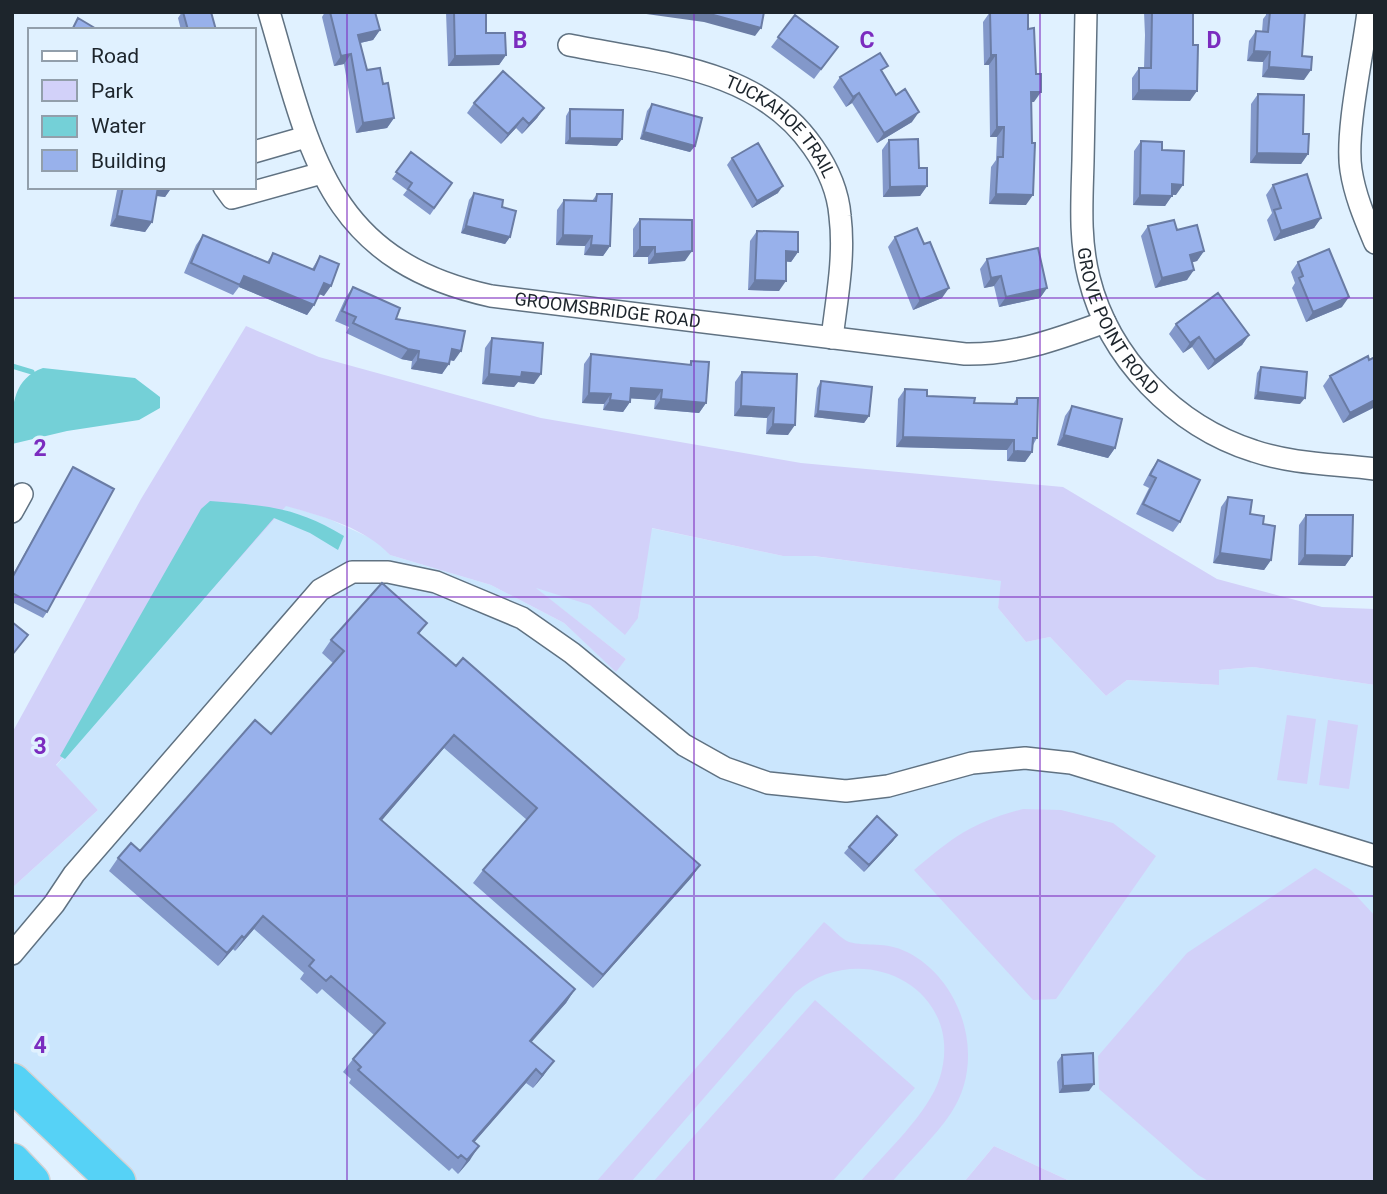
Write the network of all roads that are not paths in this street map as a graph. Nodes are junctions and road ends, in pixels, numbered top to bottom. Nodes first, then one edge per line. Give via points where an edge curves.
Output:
1 (269, 12) edge
2 (1086, 12) edge
3 (1368, 12) edge
4 (569, 45) dead end
5 (306, 137) junction
6 (256, 151) edge
7 (322, 173) junction
8 (225, 189) edge
9 (1375, 243) edge
10 (1105, 322) junction
11 (832, 338) junction
12 (1375, 469) edge
13 (1375, 856) edge
14 (12, 954) edge
15 (12, 1082) edge
16 (12, 1162) edge
17 (31, 1182) edge
18 (117, 1182) edge

1 - 5 street, GROOMSBRIDGE ROAD
2 - 10 street, GROVE POINT ROAD via 1081,231 1089,278
3 - 9 street via 1350,168
4 - 11 street, TUCKAHOE TRAIL via 728,79 767,99 799,126 825,165 840,213 842,252
5 - 6 street
5 - 7 street, GROOMSBRIDGE ROAD
7 - 8 street via 232,198
7 - 11 street, GROOMSBRIDGE ROAD via 377,247 414,271 456,288
10 - 11 street, GROOMSBRIDGE ROAD via 1040,346 991,355
10 - 12 street, GROVE POINT ROAD via 1124,356 1152,389 1184,417 1221,439 1283,459
13 - 14 street via 1071,763 1025,758 972,763 888,786 846,791 768,783 725,768 684,745 522,618 436,582 388,572 352,572 320,590 74,874
15 - 18 highway
16 - 17 highway

